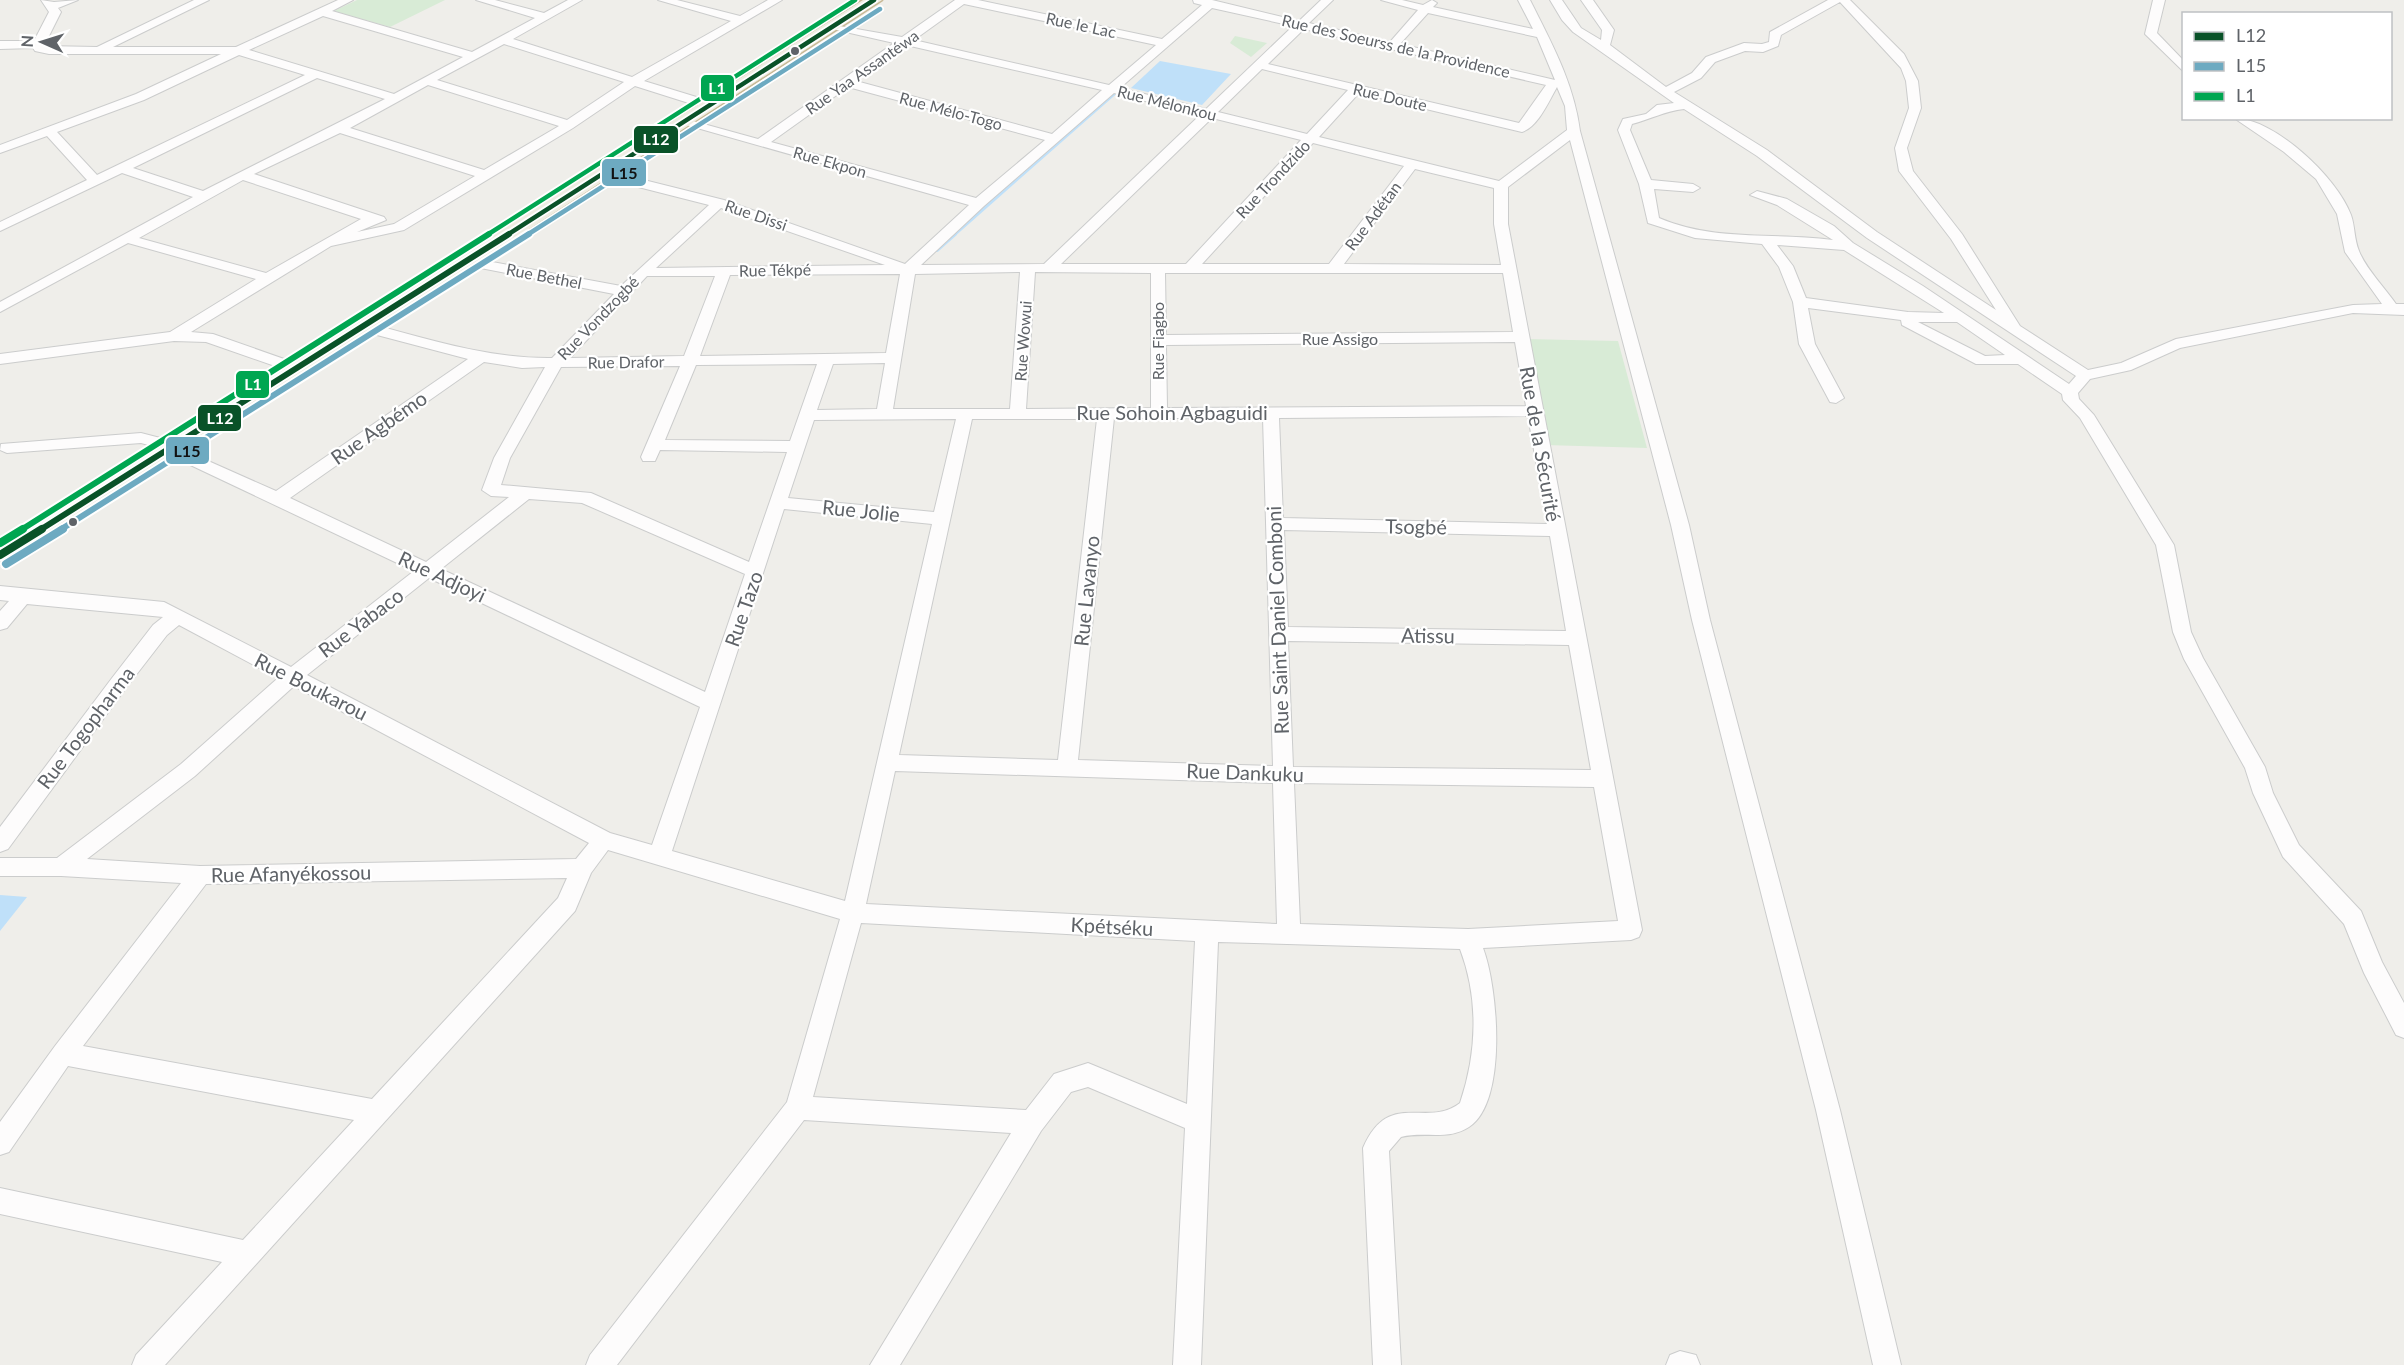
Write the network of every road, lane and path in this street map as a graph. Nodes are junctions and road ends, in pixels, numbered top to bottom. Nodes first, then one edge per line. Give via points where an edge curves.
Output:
1 (72, 0) edge
2 (203, 0) edge
3 (347, 0) edge
4 (483, 0) edge
5 (576, 0) edge
6 (664, 0) edge
7 (776, 0) edge
8 (862, 0) edge
9 (874, 0) edge
10 (962, 0) edge
11 (1196, 0) edge
12 (1327, 0) edge
13 (1387, 0) edge
14 (1433, 0) edge
15 (1524, 0) edge
16 (1556, 0) edge
17 (1587, 0) edge
18 (1836, 0) edge
19 (1844, 0) edge
20 (2159, 0) edge
21 (49, 3) edge
22 (1211, 3) junction
23 (1425, 10) junction
24 (322, 12) junction
25 (546, 17) junction
26 (742, 20) junction
27 (1301, 24) junction
28 (828, 25) junction
29 (1544, 35) junction
30 (503, 40) junction
31 (904, 42) junction
32 (1165, 43) junction
33 (38, 44) junction
34 (0, 45) edge
35 (1393, 45) junction
36 (1602, 45) junction
37 (98, 49) junction
38 (238, 51) junction
39 (474, 56) junction
40 (1258, 65) junction
41 (2182, 67) edge
42 (314, 75) junction
43 (427, 81) junction
44 (634, 81) junction
45 (848, 84) junction
46 (1558, 84) junction
47 (1111, 89) junction
48 (1356, 89) junction
49 (1665, 92) junction
50 (395, 98) junction
51 (704, 103) junction
52 (1687, 105) junction
53 (1208, 113) junction
54 (2243, 120) edge
55 (682, 122) junction
56 (569, 124) junction
57 (339, 129) junction
58 (1574, 131) junction
59 (50, 132) junction
60 (1054, 138) junction
61 (1310, 139) junction
62 (761, 142) junction
63 (0, 149) edge
64 (1412, 164) junction
65 (124, 169) junction
66 (600, 173) junction
67 (485, 175) junction
68 (242, 176) junction
69 (96, 181) junction
70 (1646, 184) junction
71 (1501, 186) junction
72 (1693, 188) dead end
73 (1757, 195) dead end
74 (204, 196) junction
75 (718, 203) junction
76 (979, 203) junction
77 (374, 218) junction
78 (0, 227) edge
79 (399, 227) junction
80 (128, 239) junction
81 (1765, 239) junction
82 (326, 243) junction
83 (1848, 246) junction
84 (465, 261) junction
85 (1028, 268) junction
86 (1048, 268) junction
87 (1158, 268) junction
88 (1189, 268) junction
89 (908, 269) junction
90 (1333, 269) junction
91 (1508, 269) junction
92 (723, 271) junction
93 (642, 272) junction
94 (267, 278) junction
95 (624, 291) junction
96 (1800, 302) junction
97 (0, 308) edge
98 (2400, 310) edge
99 (1897, 315) junction
100 (1992, 315) junction
101 (1959, 318) junction
102 (363, 327) junction
103 (2018, 332) junction
104 (174, 336) junction
105 (1521, 337) junction
106 (1158, 340) junction
107 (481, 357) junction
108 (0, 358) edge
109 (893, 358) junction
110 (826, 360) junction
111 (2020, 360) junction
112 (690, 361) junction
113 (555, 364) junction
114 (294, 367) junction
115 (2085, 375) junction
116 (2070, 392) junction
117 (1836, 398) dead end
118 (1534, 411) junction
119 (1271, 412) junction
120 (1106, 413) junction
121 (1159, 413) junction
122 (965, 414) junction
123 (1018, 414) junction
124 (809, 415) junction
125 (884, 415) junction
126 (167, 447) junction
127 (798, 447) junction
128 (7, 448) dead end
129 (524, 494) junction
130 (277, 499) junction
131 (779, 503) junction
132 (943, 519) junction
133 (1275, 524) junction
134 (1556, 530) junction
135 (0, 544) edge
136 (0, 555) edge
137 (429, 571) junction
138 (756, 572) junction
139 (0, 593) edge
140 (23, 597) junction
141 (176, 617) junction
142 (0, 623) edge
143 (1279, 634) junction
144 (1576, 638) junction
145 (291, 676) junction
146 (712, 704) junction
147 (888, 763) junction
148 (1067, 768) junction
149 (1283, 775) junction
150 (1603, 779) junction
151 (604, 840) junction
152 (0, 843) edge
153 (659, 857) junction
154 (0, 867) edge
155 (61, 867) junction
156 (582, 868) junction
157 (200, 875) junction
158 (853, 913) junction
159 (1631, 930) joint
160 (1207, 932) junction
161 (1289, 935) junction
162 (1468, 939) junction
163 (2404, 1027) edge
164 (63, 1054) junction
165 (798, 1108) junction
166 (376, 1112) junction
167 (1198, 1121) junction
168 (1032, 1122) junction
169 (0, 1143) edge
170 (0, 1202) edge
171 (247, 1254) junction
172 (146, 1365) edge
173 (600, 1365) edge
174 (884, 1365) edge
175 (1187, 1365) edge
176 (1387, 1365) edge
177 (1680, 1365) edge
178 (1686, 1365) edge
179 (1887, 1365) edge

1 - 21 street
2 - 37 street
3 - 24 street
4 - 25 street
5 - 25 street
6 - 26 street
7 - 26 street
8 - 28 highway
9 - 28 highway
10 - 31 street, Rue Yaa Assantéwa
10 - 32 street, Rue le Lac
11 - 22 street, Rue des Soeurss de la Providence
12 - 27 street
13 - 23 street
14 - 23 street
15 - 29 street
16 - 36 street via 1577,30
17 - 36 street via 1608,30 1607,42
18 - 49 street via 1774,34 1774,44 1744,47 1710,60 1706,69
19 - 103 street via 1900,57 1912,81 1915,108 1901,148 1906,171 1957,237
20 - 41 street via 2151,34
21 - 33 street via 55,12 54,19
22 - 27 street, Rue des Soeurss de la Providence
22 - 32 street
23 - 29 street
23 - 35 street
24 - 38 street
24 - 39 street
25 - 30 street
26 - 44 street
27 - 35 street, Rue des Soeurss de la Providence
27 - 40 street
28 - 31 street, Rue Mélonkou
28 - 51 highway
29 - 46 street
30 - 39 street
30 - 44 street
31 - 45 street, Rue Yaa Assantéwa
31 - 47 street, Rue Mélonkou
32 - 47 street
33 - 34 street
33 - 37 street via 42,49
35 - 46 street, Rue des Soeurss de la Providence
36 - 49 street
37 - 38 street
38 - 42 street
38 - 59 street via 140,97
39 - 43 street
40 - 48 street, Rue Doute
40 - 53 street
42 - 50 street
42 - 65 street
43 - 50 street
43 - 56 street
44 - 51 street
44 - 56 street
45 - 60 street, Rue Mélo-Togo
45 - 62 street, Rue Yaa Assantéwa
46 - 48 street, Rue Doute via 1522,128
46 - 58 street via 1571,106
47 - 53 street, Rue Mélonkou
47 - 60 street
48 - 61 street, Rue Trondzido
49 - 52 street
50 - 57 street
51 - 55 highway
51 - 114 highway
52 - 70 street via 1667,106 1650,118 1627,122 1624,130
52 - 100 street
53 - 61 street, Rue Mélonkou
53 - 86 street
54 - 98 street via 2298,156 2321,177 2344,213 2352,252
55 - 62 street, Rue Ekpon
55 - 66 highway
56 - 67 street
57 - 67 street
57 - 68 street
58 - 71 street
58 - 179 street via 1680,525 1828,1110
59 - 63 street
59 - 69 street
60 - 76 street
61 - 64 street, Rue Mélonkou
61 - 88 street, Rue Trondzido
62 - 76 street, Rue Ekpon
64 - 71 street, Rue Mélonkou
64 - 90 street, Rue Adétan
65 - 69 street
65 - 74 street
66 - 75 street, Rue Dissi
66 - 84 highway
67 - 79 street
68 - 74 street
68 - 77 street
69 - 78 street
70 - 72 street
70 - 81 street via 1653,220 1661,225 1724,238
71 - 91 street, Rue de la Sécurité via 1501,224
73 - 83 street via 1803,213
74 - 80 street
75 - 89 street, Rue Dissi
75 - 93 street, Rue Vondzogbé
76 - 89 street
77 - 79 street
77 - 82 street
79 - 82 street
80 - 94 street
80 - 97 street
81 - 83 street
81 - 96 street via 1786,266
82 - 94 street
83 - 101 street
84 - 95 street, Rue Bethel
84 - 102 highway
85 - 86 street, Rue Tékpé
85 - 89 street, Rue Tékpé
85 - 123 street, Rue Wowui
86 - 87 street, Rue Tékpé
87 - 88 street, Rue Tékpé
87 - 106 street, Rue Fiagbo
88 - 90 street, Rue Tékpé
89 - 92 street, Rue Tékpé
89 - 109 street
90 - 91 street, Rue Tékpé
91 - 105 street, Rue de la Sécurité
92 - 93 street, Rue Tékpé
92 - 112 street
93 - 95 street, Rue Vondzogbé
94 - 104 street
95 - 113 street, Rue Vondzogbé
96 - 99 street
96 - 117 street via 1807,344
98 - 115 street via 2353,309 2176,344 2125,367
99 - 101 street
99 - 111 street via 1982,361
100 - 101 street
100 - 103 street
101 - 111 street
102 - 107 street, Rue Drafor
102 - 114 highway
103 - 115 street
104 - 108 street
104 - 114 street via 218,339
105 - 106 street, Rue Assigo
105 - 118 street, Rue de la Sécurité
106 - 121 street, Rue Fiagbo
107 - 113 street, Rue Drafor
107 - 130 street, Rue Agbémo
109 - 110 street, Rue Drafor
109 - 125 street
110 - 112 street, Rue Drafor
110 - 124 street, Rue Tazo
111 - 116 street
112 - 113 street, Rue Drafor
112 - 127 street via 651,451
113 - 129 street, Rue Vondzogbé via 502,458 491,490
114 - 126 highway
115 - 116 street
116 - 163 street via 2071,400 2086,415 2165,545 2182,632 2255,767 2291,851 2353,918 2381,985
118 - 119 street, Rue Sohoin Agbaguidi
118 - 134 street, Rue de la Sécurité
119 - 121 street, Rue Sohoin Agbaguidi
119 - 133 street, Rue Saint Daniel Comboni
120 - 121 street, Rue Sohoin Agbaguidi
120 - 123 street, Rue Sohoin Agbaguidi
120 - 148 street, Rue Lavanyo
122 - 123 street, Rue Sohoin Agbaguidi
122 - 125 street, Rue Sohoin Agbaguidi
122 - 132 street
124 - 125 street, Rue Sohoin Agbaguidi
124 - 127 street, Rue Tazo
126 - 128 street, Rue Adjoyi via 141,438
126 - 130 street, Rue Adjoyi
126 - 135 highway
126 - 136 highway
127 - 131 street, Rue Tazo
129 - 137 street, Rue Yabaco
129 - 138 street via 585,497
130 - 137 street, Rue Adjoyi
131 - 132 street, Rue Jolie
131 - 138 street, Rue Tazo
132 - 147 street
133 - 134 street, Tsogbé
133 - 143 street, Rue Saint Daniel Comboni
134 - 144 street, Rue de la Sécurité
137 - 145 street, Rue Yabaco
137 - 146 street, Rue Adjoyi
138 - 146 street, Rue Tazo
139 - 140 street, Rue Boukarou
140 - 141 street, Rue Boukarou via 164,609
140 - 142 street
141 - 145 street, Rue Boukarou
141 - 152 street, Rue Togopharma via 160,630
143 - 144 street, Atissu
143 - 149 street, Rue Saint Daniel Comboni
144 - 150 street, Rue de la Sécurité
145 - 151 street, Rue Boukarou
145 - 155 street, Rue Yabaco via 188,770
146 - 153 street, Rue Tazo
147 - 148 street, Rue Dankuku
147 - 158 street
148 - 149 street, Rue Dankuku
149 - 150 street, Rue Dankuku
149 - 161 street, Rue Saint Daniel Comboni
150 - 159 street, Rue de la Sécurité
151 - 153 street, Kpétséku
151 - 156 street
153 - 158 street, Kpétséku
154 - 155 street, Rue Afanyékossou
155 - 157 street, Rue Afanyékossou
156 - 157 street, Rue Afanyékossou
156 - 166 street via 567,904
157 - 164 street
158 - 160 street, Kpétséku
158 - 165 street
159 - 162 street, Kpétséku
160 - 161 street, Kpétséku
160 - 167 street
161 - 162 street, Kpétséku
162 - 176 street via 1482,982 1487,1030 1470,1111 1456,1122 1400,1123 1381,1137 1376,1148
164 - 166 street
164 - 169 street
165 - 168 street
165 - 173 street
166 - 171 street
167 - 168 street via 1088,1075 1063,1082
167 - 175 street
168 - 174 street
170 - 171 street
171 - 172 street
177 - 178 street

